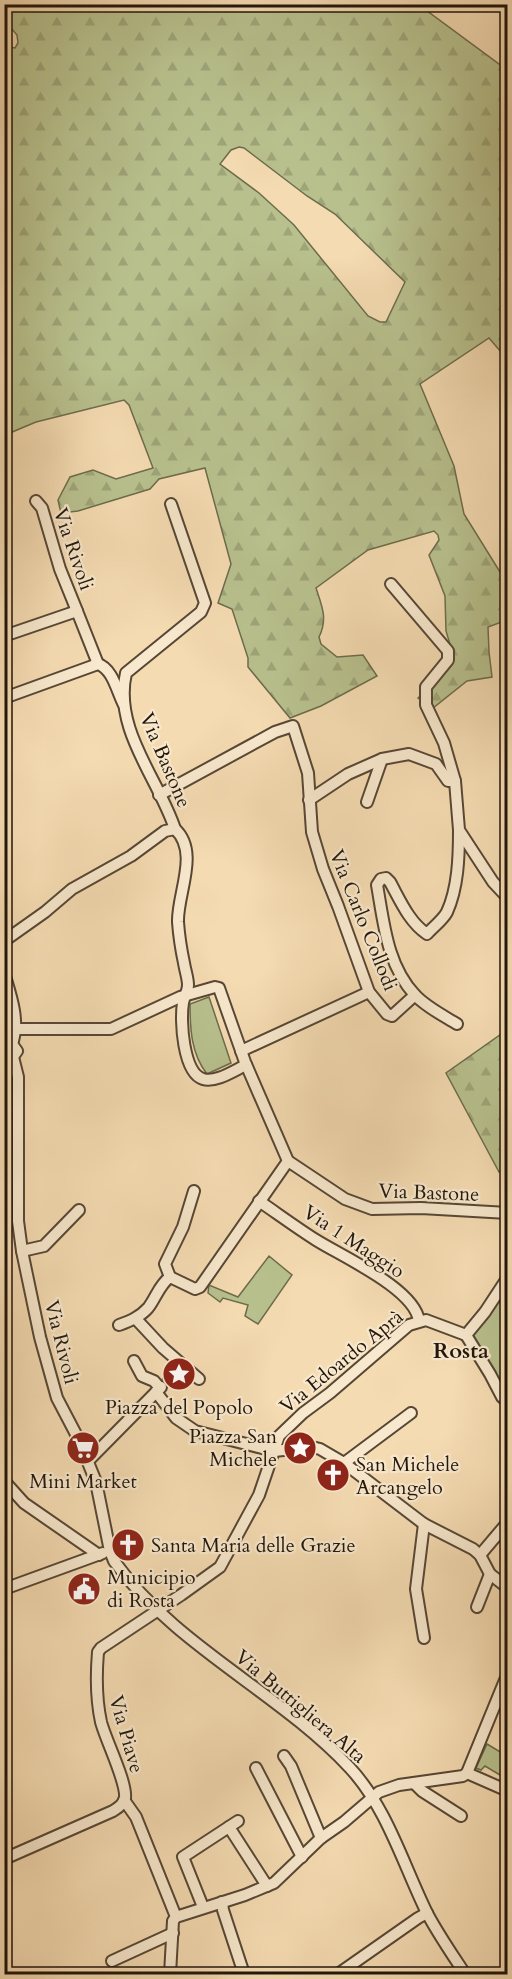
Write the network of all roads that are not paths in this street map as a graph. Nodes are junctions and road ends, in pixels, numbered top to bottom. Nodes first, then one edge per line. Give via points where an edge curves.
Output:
1 (36, 501) dead end
2 (171, 504) dead end
3 (391, 584) dead end
4 (77, 610) junction
5 (4, 636) edge
6 (98, 664) junction
7 (4, 698) edge
8 (124, 706) junction
9 (382, 759) junction
10 (455, 781) junction
11 (159, 795) junction
12 (309, 800) junction
13 (367, 802) dead end
14 (175, 829) junction
15 (459, 831) junction
16 (507, 898) edge
17 (4, 941) edge
18 (4, 973) edge
19 (369, 992) junction
20 (185, 995) junction
21 (415, 995) junction
22 (458, 1024) dead end
23 (16, 1029) junction
24 (8, 1045) edge
25 (241, 1051) junction
26 (9, 1056) edge
27 (246, 1065) junction
28 (288, 1161) junction
29 (194, 1191) dead end
30 (259, 1201) junction
31 (79, 1210) dead end
32 (507, 1213) edge
33 (22, 1251) junction
34 (507, 1277) edge
35 (168, 1278) junction
36 (136, 1319) junction
37 (419, 1321) junction
38 (119, 1325) dead end
39 (466, 1335) junction
40 (134, 1361) dead end
41 (184, 1367) junction
42 (199, 1379) dead end
43 (162, 1386) junction
44 (507, 1402) edge
45 (411, 1413) dead end
46 (274, 1450) junction
47 (88, 1461) junction
48 (344, 1463) junction
49 (6, 1483) edge
50 (507, 1522) edge
51 (424, 1524) junction
52 (105, 1553) junction
53 (480, 1555) junction
54 (490, 1574) junction
55 (507, 1588) edge
56 (4, 1589) edge
57 (477, 1607) dead end
58 (158, 1610) junction
59 (424, 1638) dead end
60 (507, 1673) edge
61 (284, 1756) dead end
62 (256, 1768) dead end
63 (467, 1773) junction
64 (414, 1783) junction
65 (507, 1791) edge
66 (372, 1796) junction
67 (124, 1800) junction
68 (461, 1816) dead end
69 (321, 1838) junction
70 (302, 1857) junction
71 (4, 1859) edge
72 (267, 1886) junction
73 (222, 1902) junction
74 (203, 1907) junction
75 (427, 1914) junction
76 (176, 1917) junction
77 (173, 1933) junction
78 (111, 1961) dead end
79 (170, 1974) edge
80 (244, 1974) edge
81 (338, 1974) edge
82 (465, 1974) edge

1 - 4 street, Via Rivoli via 42,508
2 - 8 street, Via Bastone via 205,603 201,612 126,673
3 - 10 street via 448,651 448,660 426,687 426,705 444,743
4 - 5 street, Via Rivoli
4 - 6 street, Via Rivoli
6 - 7 street
6 - 8 street, Via Rivoli via 110,673
8 - 11 street, Via Bastone via 132,735
9 - 10 street via 409,754 436,764 448,781
9 - 12 street via 348,774
9 - 13 street
10 - 15 street
11 - 12 street, Via Carlo Collodi via 293,726 308,773
11 - 14 street, Via Bastone
12 - 19 street, Via Carlo Collodi via 318,854
14 - 17 street via 165,831 131,856 72,889
14 - 20 street, Via Bastone via 183,842 186,864 178,918 188,979
15 - 16 street
15 - 21 street via 454,889 446,914 427,934 406,912 386,878 377,885 388,947 395,966
18 - 23 street
19 - 21 street, Via Carlo Collodi via 392,1016
19 - 25 street
20 - 23 street via 111,1029
20 - 25 street via 219,988
20 - 27 street, Via Bastone via 184,1040 194,1073 209,1080
21 - 22 street
23 - 24 street
24 - 26 street, Via Rivoli via 16,1049
25 - 27 street
26 - 33 street, Via Rivoli via 18,1077 18,1221
27 - 28 street
28 - 30 street
28 - 32 street, Via Bastone via 345,1199 372,1209
29 - 35 street via 183,1227 165,1264
30 - 35 street via 200,1287
30 - 37 street, Via 1 Maggio via 324,1245 378,1275 402,1294 416,1310
31 - 33 street via 44,1246
33 - 47 street, Via Rivoli via 57,1398
34 - 39 street
35 - 36 street
36 - 38 street
36 - 41 street
37 - 39 street, Via Edoardo Aprà via 434,1322
37 - 46 street, Via Edoardo Aprà via 397,1334 289,1425
39 - 44 street
40 - 43 street via 142,1376
41 - 42 street
41 - 43 street
43 - 46 street via 176,1418 195,1431
43 - 47 street
45 - 48 street
46 - 48 street via 312,1447
46 - 58 street, Via Edoardo Aprà via 259,1495 220,1568
47 - 52 street, Via Rivoli via 100,1496
48 - 51 street
49 - 52 street via 24,1503
50 - 53 street
51 - 53 street
51 - 59 street via 416,1589
52 - 56 street
52 - 58 street, Via Rivoli
53 - 54 street
54 - 55 street
54 - 57 street
58 - 66 street, Via Buttigliera Alta via 324,1745 348,1766
58 - 67 street, Via Piave via 98,1652 96,1678 101,1722 124,1789
60 - 63 street
61 - 69 street
62 - 70 street
63 - 64 street via 458,1778
63 - 65 street
64 - 66 street
64 - 68 street
66 - 69 street
66 - 75 street, Via Buttigliera Alta
67 - 71 street, Via Piave via 113,1811
67 - 76 street via 136,1817
69 - 70 street
70 - 72 street
72 - 73 street
72 - 74 street via 234,1824 183,1857
73 - 74 street
73 - 80 street
74 - 76 street
75 - 81 street
75 - 82 street, Via Buttigliera Alta
76 - 77 street
77 - 78 street
77 - 79 street

